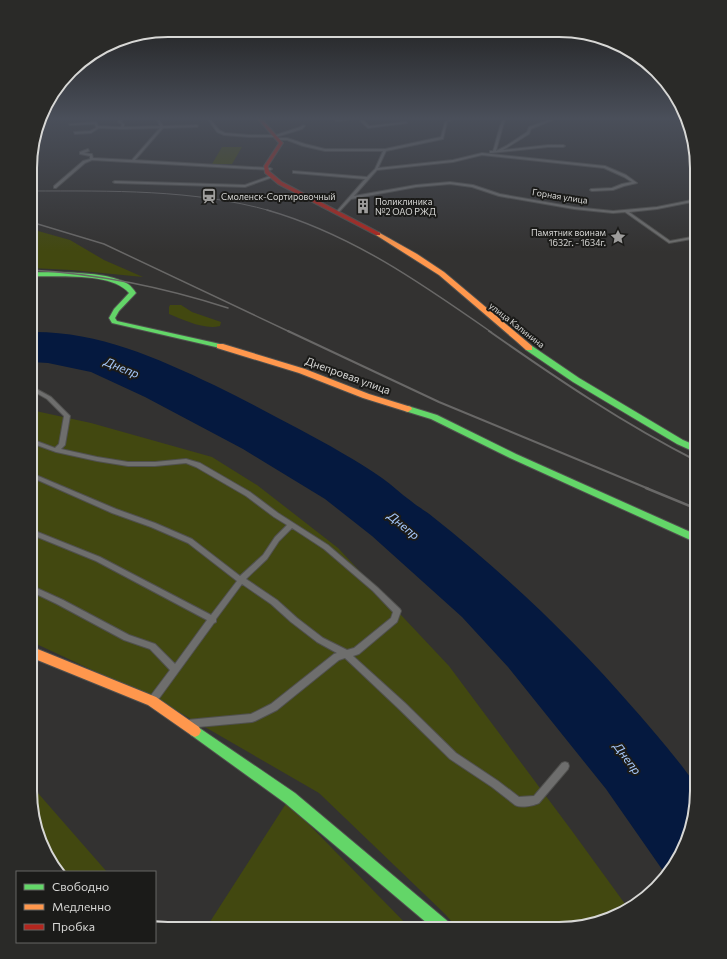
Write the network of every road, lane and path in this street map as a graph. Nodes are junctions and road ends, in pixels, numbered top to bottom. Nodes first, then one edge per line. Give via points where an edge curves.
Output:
1 (83, 163) edge
2 (155, 163) edge
3 (268, 163) edge
4 (379, 163) edge
5 (436, 163) edge
6 (559, 163) edge
7 (376, 169) junction
8 (269, 172) junction
9 (294, 172) dead end
10 (367, 178) junction
11 (115, 182) dead end
12 (55, 187) dead end
13 (592, 190) dead end
14 (351, 198) junction
15 (690, 201) edge
16 (334, 210) junction
17 (628, 212) junction
18 (690, 238) edge
19 (37, 274) edge
20 (37, 391) edge
21 (37, 443) edge
22 (690, 447) edge
23 (56, 450) junction
24 (37, 478) edge
25 (291, 525) junction
26 (37, 534) edge
27 (690, 536) edge
28 (241, 580) junction
29 (37, 591) edge
30 (212, 620) junction
31 (37, 654) edge
32 (346, 654) junction
33 (175, 669) junction
34 (152, 701) junction
35 (184, 724) junction
36 (564, 766) dead end
37 (438, 922) edge

1 - 12 street
2 - 8 street
3 - 8 street via 266,166
4 - 7 street
5 - 7 street
6 - 13 street via 605,168 635,183 613,189
7 - 10 street
8 - 11 street via 245,186
8 - 16 street, улица Калинина via 296,192
9 - 10 street
10 - 14 street
14 - 16 street
14 - 17 street, Горная улица via 416,186 450,183 473,186 499,195 574,208
15 - 17 street, Горная улица
16 - 22 street, улица Калинина via 415,256 450,280 506,330 576,380
17 - 18 street via 669,242
19 - 27 street, Днепровая улица via 78,276 120,283 133,293 114,311 114,322 214,344 302,371 366,396 434,417 513,456
20 - 23 street via 49,398 67,416 62,445
21 - 23 street
23 - 25 street via 128,464 186,461 198,465 248,494
24 - 28 street via 190,541
25 - 28 street
25 - 32 street via 326,547 397,611 394,620 356,651
26 - 30 street via 98,559
28 - 30 street
28 - 32 street via 274,602 320,640
29 - 33 street via 127,638 152,646
30 - 33 street
31 - 34 street
32 - 35 street via 337,657 274,707 252,718
32 - 36 street via 453,756 518,802 536,800
33 - 34 street
34 - 35 street
35 - 37 street via 290,798

